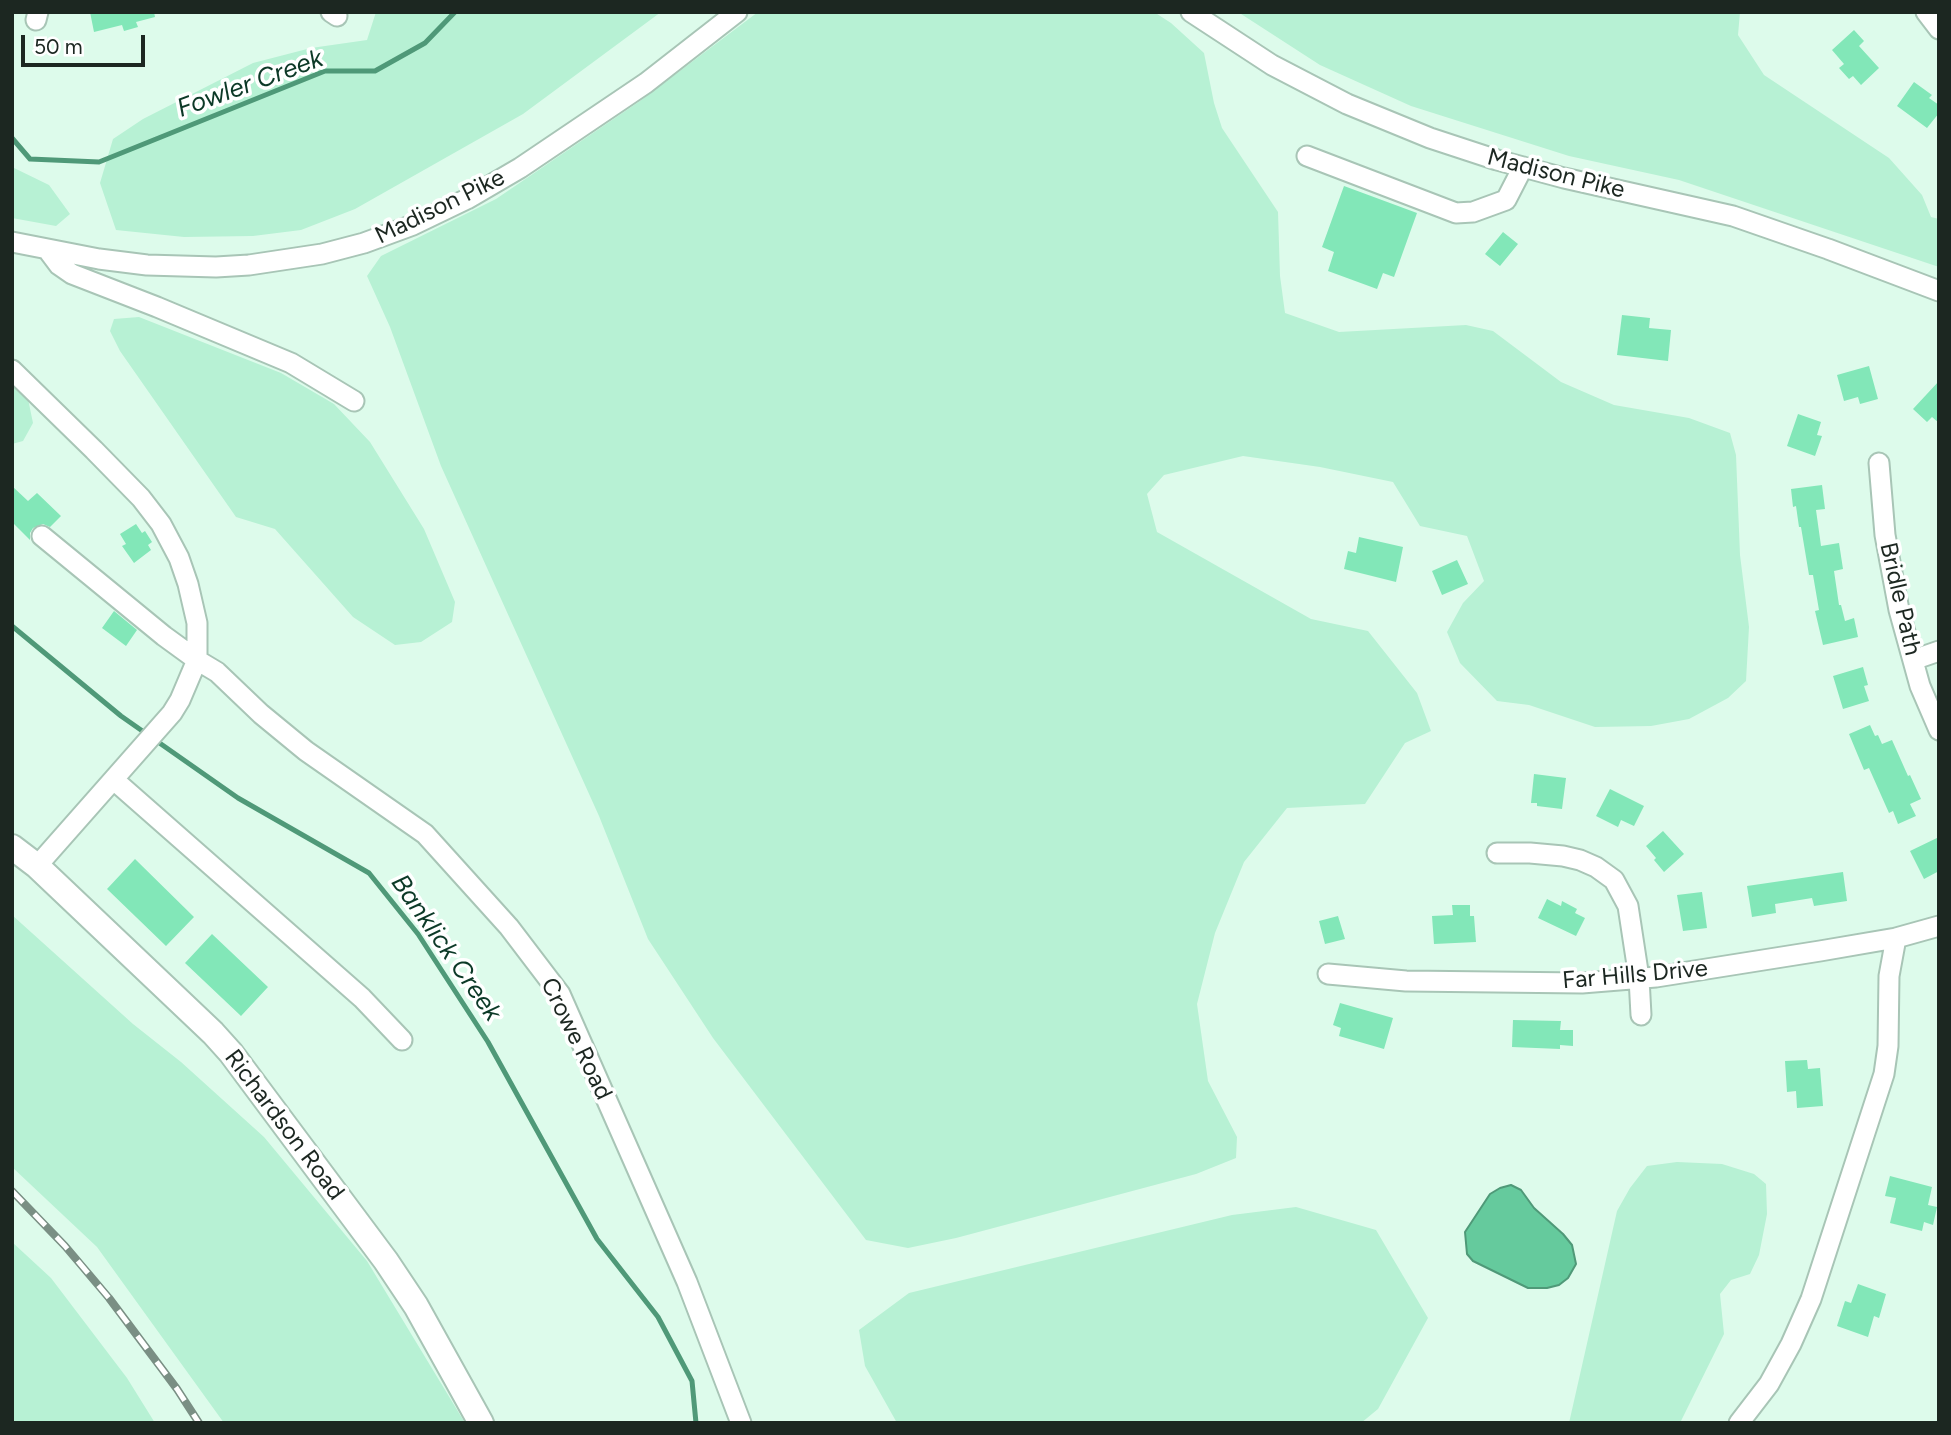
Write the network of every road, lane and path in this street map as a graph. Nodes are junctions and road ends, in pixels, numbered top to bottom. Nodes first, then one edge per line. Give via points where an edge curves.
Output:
1 (737, 12) edge
2 (1191, 12) edge
3 (1926, 12) edge
4 (1939, 29) edge
5 (1307, 156) dead end
6 (1523, 167) junction
7 (12, 242) edge
8 (47, 249) junction
9 (1939, 291) edge
10 (12, 370) edge
11 (354, 401) dead end
12 (1879, 463) dead end
13 (42, 536) dead end
14 (1939, 651) edge
15 (197, 660) junction
16 (1913, 660) junction
17 (1939, 730) edge
18 (114, 780) junction
19 (12, 847) edge
20 (1497, 853) dead end
21 (37, 866) junction
22 (1939, 926) edge
23 (1896, 938) junction
24 (1328, 974) dead end
25 (1639, 978) junction
26 (1641, 1015) dead end
27 (402, 1040) dead end
28 (481, 1423) edge
29 (741, 1423) edge
30 (1740, 1423) edge

1 - 8 street, Madison Pike via 646,83 520,168 413,225 364,243 322,254 216,267 147,265
2 - 6 street, Madison Pike via 1272,65 1347,104 1430,138
3 - 4 street
5 - 6 street via 1456,213 1506,200
6 - 9 street, Madison Pike via 1733,216
7 - 8 street, Madison Pike
8 - 11 street via 72,274 291,362
10 - 15 street via 162,524 188,584 197,623
12 - 16 street, Bridle Path via 1885,535
13 - 15 street, Crowe Road
14 - 16 street
15 - 18 street via 172,713
15 - 29 street, Crowe Road via 217,672 306,751 425,834 551,980 687,1282
16 - 17 street, Bridle Path
18 - 21 street
18 - 27 street via 362,998
19 - 21 main road, Richardson Road
20 - 25 street via 1563,856 1580,860 1614,880 1628,906
21 - 28 main road, Richardson Road via 231,1053 386,1261
22 - 23 street, Far Hills Drive
23 - 25 street, Far Hills Drive
23 - 30 street via 1889,976 1884,1074 1811,1299 1769,1384
24 - 25 street, Far Hills Drive via 1405,981 1582,983
25 - 26 street

